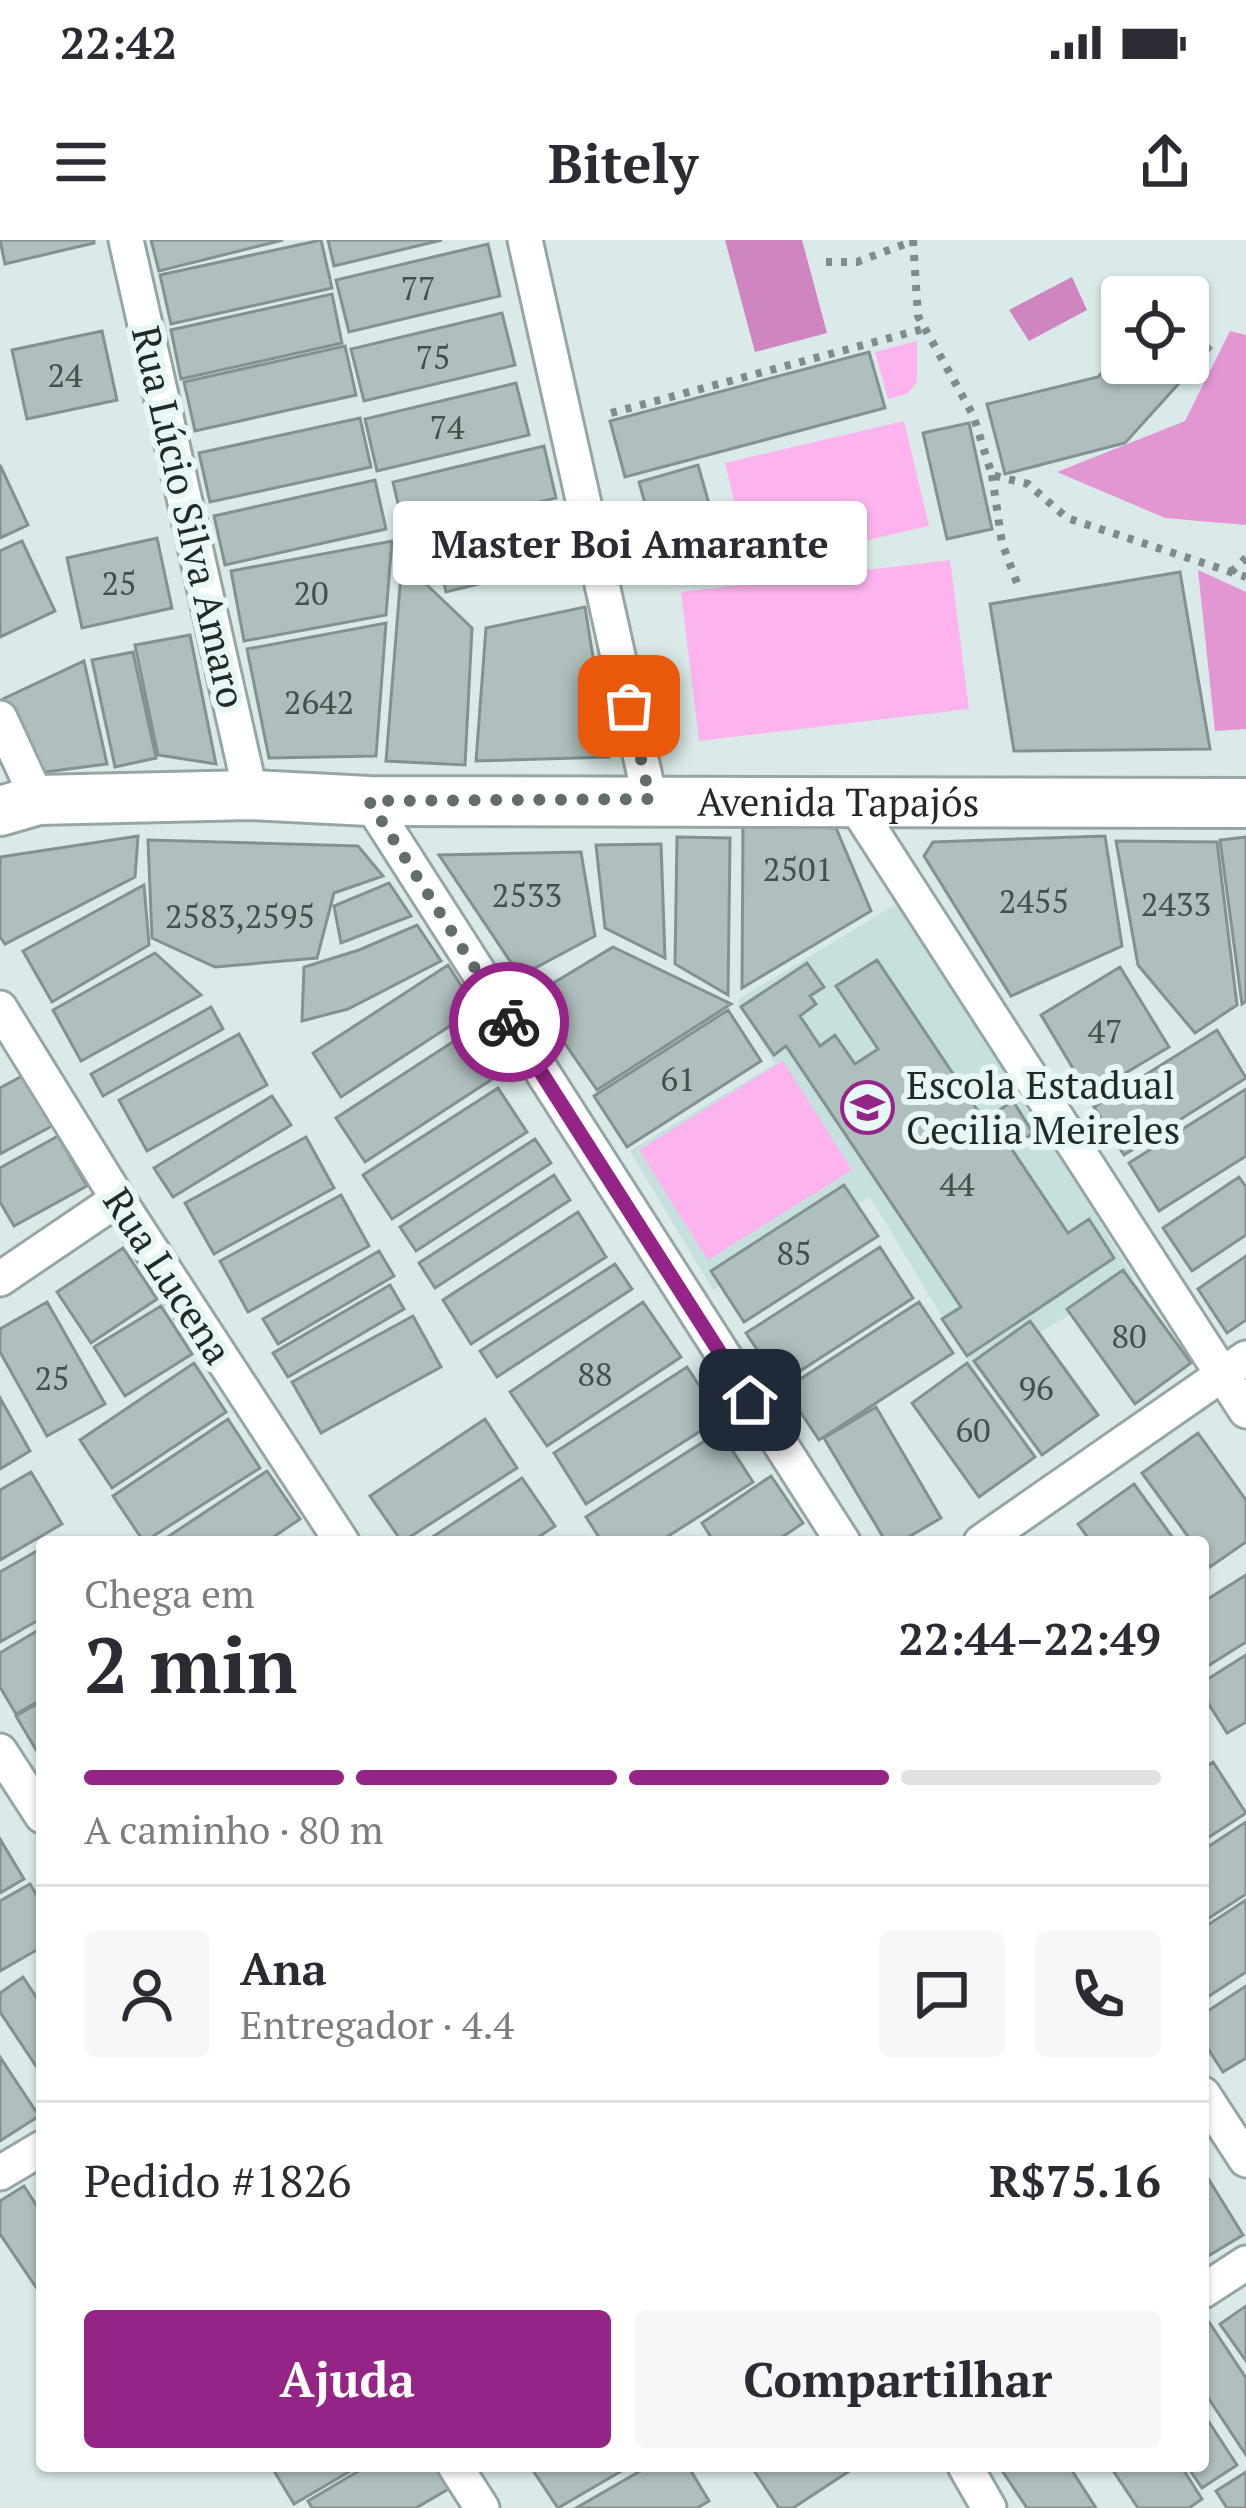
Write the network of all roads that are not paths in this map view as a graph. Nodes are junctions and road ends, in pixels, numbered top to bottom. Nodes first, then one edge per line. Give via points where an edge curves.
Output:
1 (126, 240) edge
2 (525, 240) edge
3 (0, 718) edge
4 (251, 795) junction
5 (650, 799) junction
6 (851, 799) junction
7 (369, 801) junction
8 (1246, 803) edge
9 (19, 806) edge
10 (0, 1008) edge
11 (118, 1199) junction
12 (0, 1279) edge
13 (1234, 1366) edge
14 (1246, 1411) edge
15 (338, 1536) edge
16 (839, 1536) edge
17 (991, 1536) edge
18 (0, 1751) edge
19 (36, 1807) edge
20 (1209, 2103) edge
21 (36, 2152) edge
22 (1246, 2161) edge
23 (0, 2174) edge
24 (1246, 2263) edge
25 (1209, 2286) edge
26 (459, 2472) edge
27 (968, 2472) edge
28 (482, 2508) edge
29 (989, 2508) edge

1 - 4 street, Rua Lúcio Silva Amaro
2 - 5 street
3 - 9 street
4 - 7 main road, Avenida Tapajós
4 - 9 main road, Avenida Tapajós
5 - 6 main road, Avenida Tapajós
5 - 7 main road, Avenida Tapajós
6 - 8 main road, Avenida Tapajós
6 - 13 street
7 - 16 street
10 - 11 street, Rua Lucena
11 - 12 street
11 - 15 street, Rua Lucena
13 - 14 street
13 - 17 street
18 - 19 street
20 - 22 street
21 - 23 street
24 - 25 street
26 - 28 street
27 - 29 street

